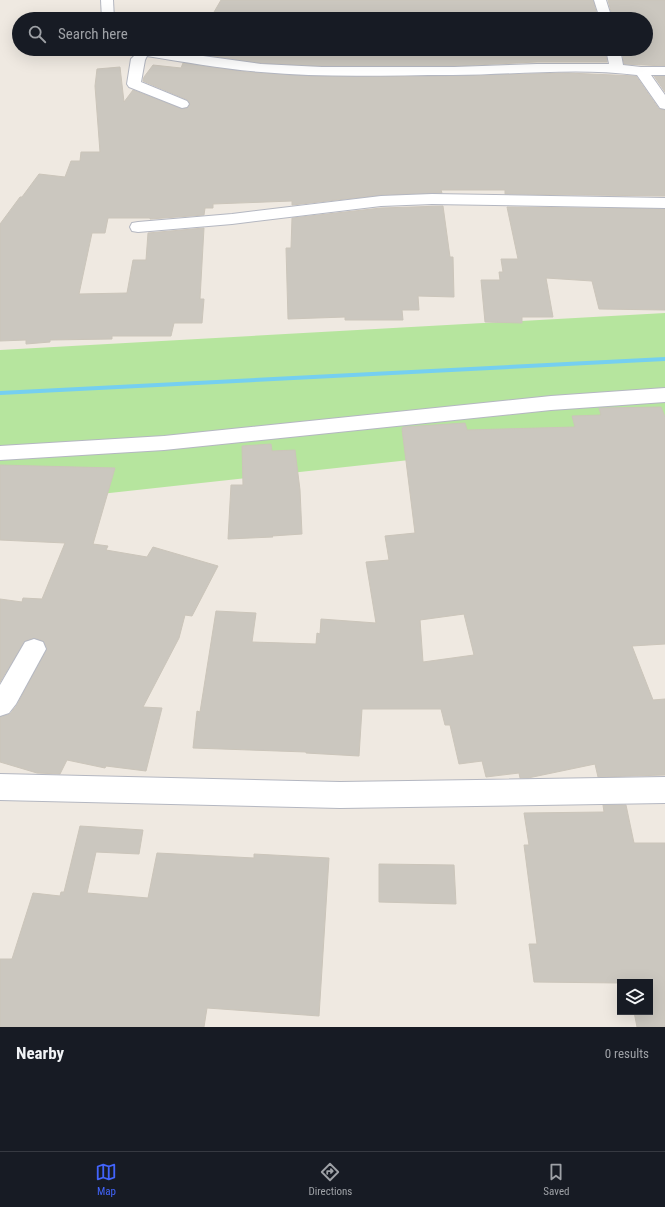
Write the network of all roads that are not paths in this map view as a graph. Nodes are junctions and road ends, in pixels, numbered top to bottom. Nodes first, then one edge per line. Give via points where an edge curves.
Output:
1 (107, 0) edge
2 (600, 0) edge
3 (108, 12) edge
4 (604, 12) edge
5 (140, 56) edge
6 (167, 56) edge
7 (614, 56) edge
8 (617, 68) junction
9 (665, 70) edge
10 (641, 71) junction
11 (182, 104) dead end
12 (665, 105) edge
13 (665, 203) edge
14 (138, 227) dead end
15 (665, 395) edge
16 (0, 452) edge
17 (34, 649) dead end
18 (0, 705) edge
19 (0, 788) edge
20 (665, 790) edge

1 - 3 street
2 - 4 street
5 - 11 street via 134,84
6 - 8 street via 261,68 322,71
7 - 8 street
8 - 10 street
9 - 10 street
10 - 12 street
13 - 14 street via 432,199 381,201 232,219
15 - 16 street via 521,406 164,444
17 - 18 street
19 - 20 street via 340,795

